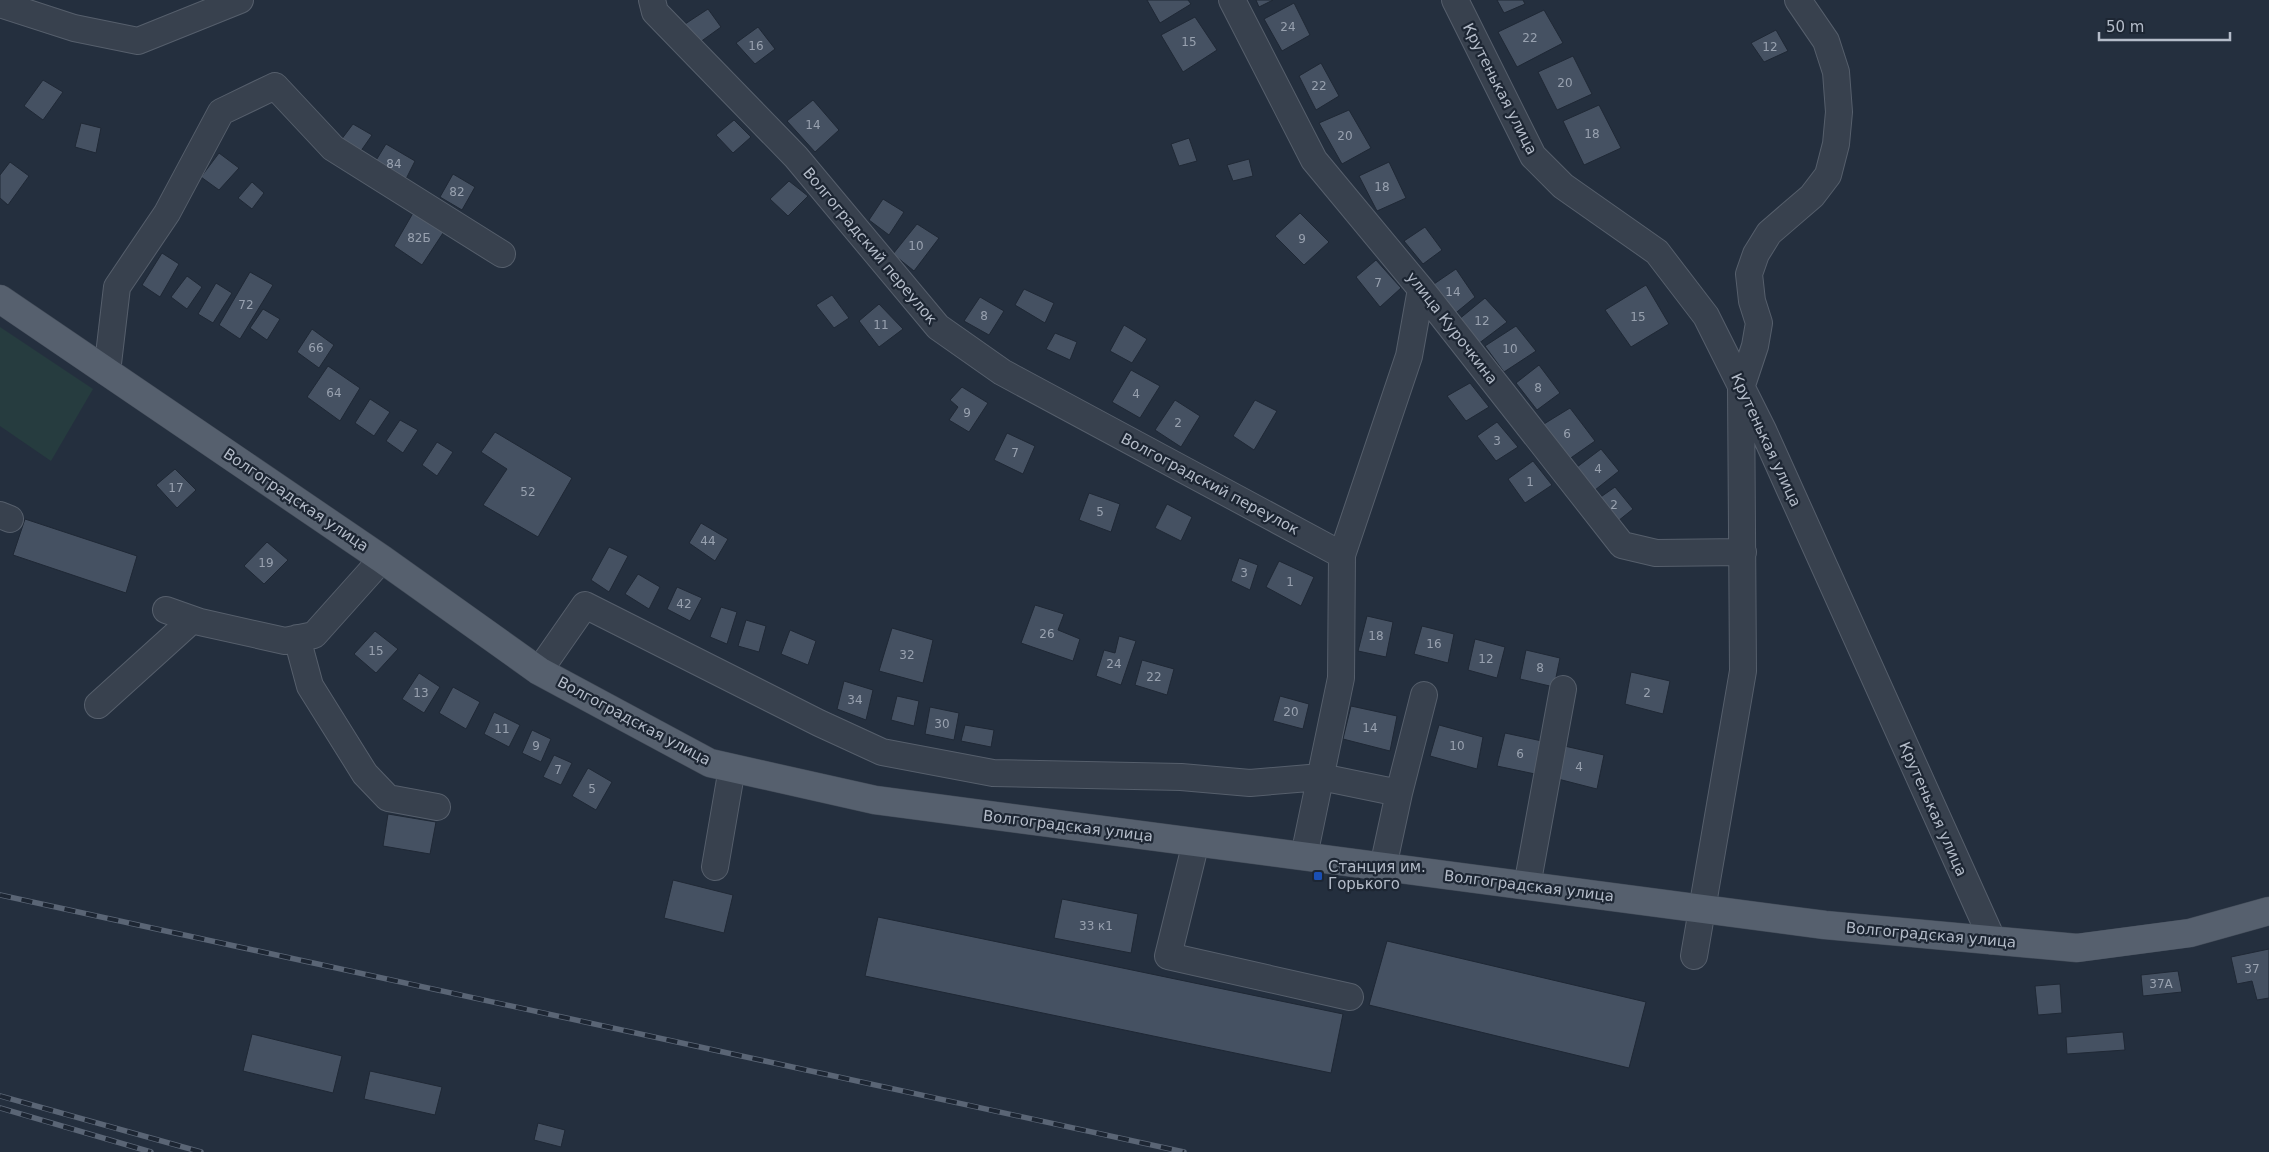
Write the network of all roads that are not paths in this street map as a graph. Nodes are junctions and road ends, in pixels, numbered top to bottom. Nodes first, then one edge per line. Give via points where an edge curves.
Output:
1 (240, 0) edge
2 (652, 0) edge
3 (1232, 0) edge
4 (1455, 0) edge
5 (1798, 0) edge
6 (0, 4) edge
7 (502, 254) dead end
8 (1421, 289) junction
9 (0, 298) edge
10 (108, 372) junction
11 (1741, 388) junction
12 (1743, 552) junction
13 (1342, 555) junction
14 (382, 559) junction
15 (166, 610) dead end
16 (192, 620) junction
17 (297, 638) junction
18 (539, 671) junction
19 (1563, 689) dead end
20 (1424, 695) dead end
21 (98, 705) dead end
22 (732, 768) junction
23 (1321, 777) junction
24 (1399, 793) junction
25 (436, 808) dead end
26 (1196, 842) junction
27 (1304, 856) junction
28 (715, 867) dead end
29 (1383, 867) junction
30 (1527, 886) junction
31 (1702, 909) junction
32 (2269, 910) edge
33 (1993, 941) junction
34 (1694, 956) dead end
35 (1350, 997) dead end

1 - 6 street via 138,41 74,28
2 - 13 street, Волгоградский переулок via 654,12 796,157 938,326 1002,372
3 - 8 street, улица Курочкина via 1314,160
4 - 11 street, Крутенькая улица via 1533,156 1563,186 1657,252 1706,316
5 - 11 street via 1826,40 1836,72 1836,144 1828,175 1812,196 1770,233 1756,254 1749,274 1752,301 1759,322 1756,346
7 - 10 street via 333,148 274,86 221,112 167,213 117,287
8 - 12 street, улица Курочкина via 1622,545 1656,553
8 - 13 street via 1409,356
9 - 10 main road, Волгоградская улица
10 - 14 main road, Волгоградская улица
11 - 12 street
11 - 33 street, Крутенькая улица via 1763,430
12 - 31 street via 1743,671
13 - 23 street via 1342,678
14 - 17 street via 314,634
14 - 18 main road, Волгоградская улица
15 - 16 street
16 - 17 street via 285,641
16 - 21 street
17 - 25 street via 310,686 365,774 388,798
18 - 22 main road, Волгоградская улица via 710,763
18 - 23 street via 585,605 819,724 882,752 993,773 1181,777 1250,783
19 - 30 street
20 - 24 street
22 - 26 main road, Волгоградская улица via 875,800
22 - 28 street
23 - 24 street
23 - 27 street
24 - 29 street
26 - 27 main road, Волгоградская улица
26 - 35 street via 1168,956
27 - 29 main road, Волгоградская улица
29 - 30 main road, Волгоградская улица
30 - 31 main road, Волгоградская улица
31 - 33 main road, Волгоградская улица
31 - 34 street
32 - 33 main road, Волгоградская улица via 2190,933 2076,948

